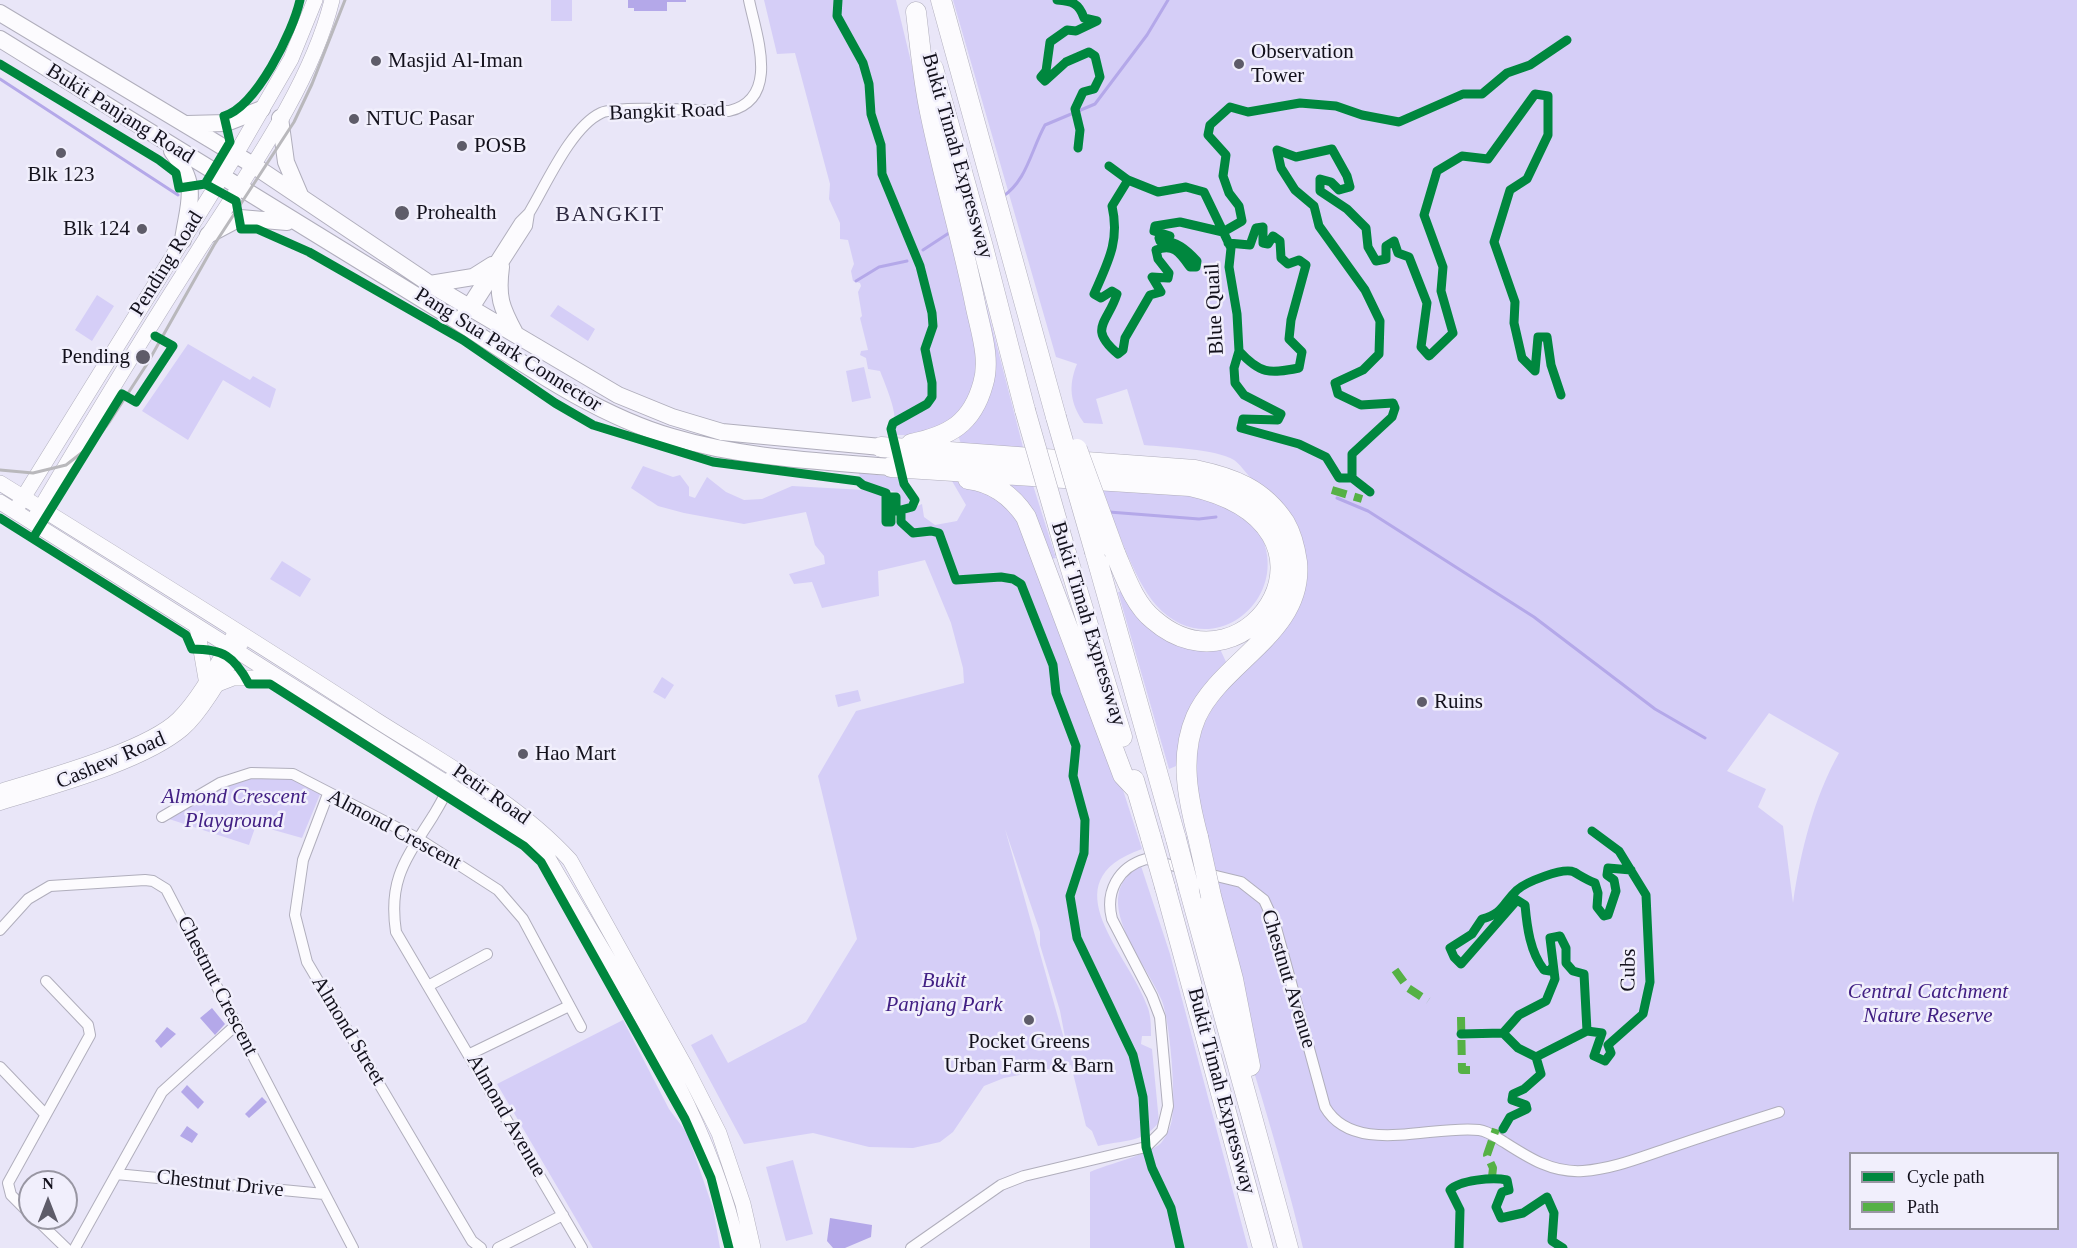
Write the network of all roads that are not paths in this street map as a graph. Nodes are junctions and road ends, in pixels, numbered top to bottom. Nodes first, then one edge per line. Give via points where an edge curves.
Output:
1 (315, 0) edge
2 (332, 0) edge
3 (749, 0) edge
4 (941, 0) edge
5 (914, 6) edge
6 (0, 13) edge
7 (0, 39) edge
8 (262, 109) junction
9 (280, 118) junction
10 (186, 124) junction
11 (166, 143) junction
12 (236, 154) junction
13 (253, 165) junction
14 (221, 178) junction
15 (238, 188) junction
16 (300, 196) junction
17 (297, 224) junction
18 (208, 236) junction
19 (183, 240) junction
20 (974, 249) junction
21 (497, 266) junction
22 (430, 284) junction
23 (470, 307) junction
24 (460, 323) junction
25 (516, 334) junction
26 (1062, 421) junction
27 (881, 447) junction
28 (891, 467) joint
29 (976, 468) junction
30 (0, 483) edge
31 (22, 497) junction
32 (0, 502) edge
33 (40, 508) junction
34 (15, 511) junction
35 (32, 522) junction
36 (197, 627) junction
37 (241, 634) junction
38 (231, 650) junction
39 (278, 678) junction
40 (210, 682) junction
41 (332, 691) junction
42 (320, 705) junction
43 (439, 759) junction
44 (473, 783) junction
45 (448, 784) junction
46 (1137, 790) junction
47 (0, 791) edge
48 (328, 794) junction
49 (0, 803) edge
50 (162, 817) dead end
51 (419, 839) junction
52 (0, 930) edge
53 (487, 954) dead end
54 (624, 954) junction
55 (610, 965) junction
56 (46, 981) dead end
57 (428, 986) junction
58 (569, 1006) junction
59 (236, 1025) junction
60 (581, 1027) dead end
61 (470, 1054) junction
62 (0, 1066) edge
63 (1779, 1112) dead end
64 (45, 1113) junction
65 (1254, 1126) junction
66 (116, 1174) junction
67 (324, 1194) junction
68 (18, 1203) edge
69 (563, 1215) junction
70 (47, 1230) edge
71 (66, 1248) edge
72 (75, 1248) edge
73 (353, 1248) edge
74 (481, 1248) edge
75 (498, 1248) edge
76 (582, 1248) edge
77 (738, 1248) edge
78 (753, 1248) edge
79 (911, 1248) edge
80 (1263, 1248) edge
81 (1288, 1248) edge

1 - 8 main road, Pending Road via 291,59
2 - 9 main road, Pending Road via 309,61
3 - 21 street, Bangkit Road via 763,74 747,102 729,111 603,112 575,137 530,213 527,226
4 - 26 highway, Bukit Timah Expressway via 1048,385
5 - 20 highway, Bukit Timah Expressway
6 - 10 main road, Bukit Panjang Road
7 - 11 main road, Bukit Panjang Road
8 - 10 main road via 226,123
8 - 12 main road, Pending Road
9 - 13 main road, Pending Road
9 - 16 main road via 286,162
10 - 12 main road, Bukit Panjang Road
11 - 14 main road, Bukit Panjang Road
11 - 19 main road via 183,166 191,186
12 - 13 main road, Bukit Panjang Road
12 - 14 main road, Pending Road
13 - 15 main road, Pending Road
13 - 16 main road, Bukit Panjang Road
14 - 15 main road, Bukit Panjang Road
14 - 19 main road, Pending Road
15 - 17 main road, Bukit Panjang Road
15 - 18 main road, Pending Road
16 - 22 main road, Bukit Panjang Road
17 - 18 main road via 240,218
17 - 24 main road, Bukit Panjang Road
18 - 33 main road, Pending Road
19 - 31 main road, Pending Road
20 - 27 highway via 986,365 979,396 958,427 930,440
20 - 46 highway, Bukit Timah Expressway, bridge
21 - 22 main road via 473,277
21 - 23 street, Bangkit Road
21 - 25 main road via 500,306
22 - 23 main road, Bukit Panjang Road
23 - 24 street, Bangkit Road
23 - 25 main road, Bukit Panjang Road
24 - 28 main road, Bukit Panjang Road via 601,408 671,437 797,459
25 - 27 main road, Bukit Panjang Road via 618,395 672,417 722,432
26 - 29 highway, bridge via 1115,553 1132,592 1154,620 1178,636 1220,641 1239,634 1261,618 1279,585 1278,552 1262,520 1218,492 1190,486
26 - 65 highway, Bukit Timah Expressway, bridge
27 - 29 highway
28 - 29 highway
29 - 46 highway via 1026,517 1124,775
29 - 65 highway, bridge via 1174,468 1221,475 1263,496 1289,529 1298,569 1289,606 1271,633 1207,697 1196,718 1186,763 1189,800 1252,1075
30 - 31 main road, Petir Road
31 - 33 main road, Petir Road
31 - 34 main road
32 - 34 main road, Petir Road
33 - 35 main road
33 - 37 main road, Petir Road
34 - 35 main road, Petir Road
35 - 36 main road, Petir Road
36 - 38 main road, Petir Road
36 - 40 main road
37 - 38 street, Cashew Road
37 - 41 main road, Petir Road
38 - 39 main road, Petir Road
38 - 40 street, Cashew Road
39 - 40 main road
39 - 42 main road, Petir Road
40 - 47 street, Cashew Road via 177,720 142,741
40 - 49 street, Cashew Road via 184,728 148,750 88,775
41 - 42 main road via 322,694
41 - 43 main road, Petir Road
42 - 45 main road, Petir Road
43 - 44 main road, Petir Road
43 - 45 street via 447,772
44 - 45 street
44 - 54 main road, Petir Road via 543,832 570,860
45 - 51 street, Almond Avenue
45 - 55 main road, Petir Road via 524,835 548,858
46 - 80 highway, Bukit Timah Expressway, bridge
48 - 50 street, Almond Crescent via 293,774 251,773 220,783
48 - 51 street, Almond Crescent
48 - 74 street, Almond Street via 303,860 295,915 307,962 467,1234
51 - 57 street, Almond Avenue via 394,886 392,907 396,932
51 - 58 street, Almond Crescent via 498,890 515,907
52 - 59 street, Chestnut Crescent via 28,899 50,886 153,881 171,896
53 - 57 street
54 - 55 main road via 626,963 622,968
54 - 78 main road, Petir Road via 719,1133
55 - 77 main road, Petir Road via 705,1139
56 - 64 street via 88,1025 90,1032
57 - 61 street, Almond Avenue
58 - 60 street, Almond Crescent
58 - 61 street
59 - 66 street via 162,1092
59 - 67 street, Chestnut Crescent
61 - 69 street, Almond Avenue
62 - 64 street
63 - 79 street, Chestnut Avenue via 1620,1164 1583,1171 1563,1171 1535,1162 1480,1130 1368,1134 1353,1130 1335,1120 1325,1107 1275,924 1264,900 1241,882 1146,859 1133,863 1120,874 1110,897 1110,908 1160,1017 1168,1106 1162,1131 1146,1147 1001,1185
64 - 68 street via 8,1183 10,1195
65 - 81 highway, Bukit Timah Expressway
66 - 67 street, Chestnut Drive
66 - 72 street
67 - 73 street, Chestnut Crescent
69 - 75 street
69 - 76 street, Almond Avenue
70 - 71 street

